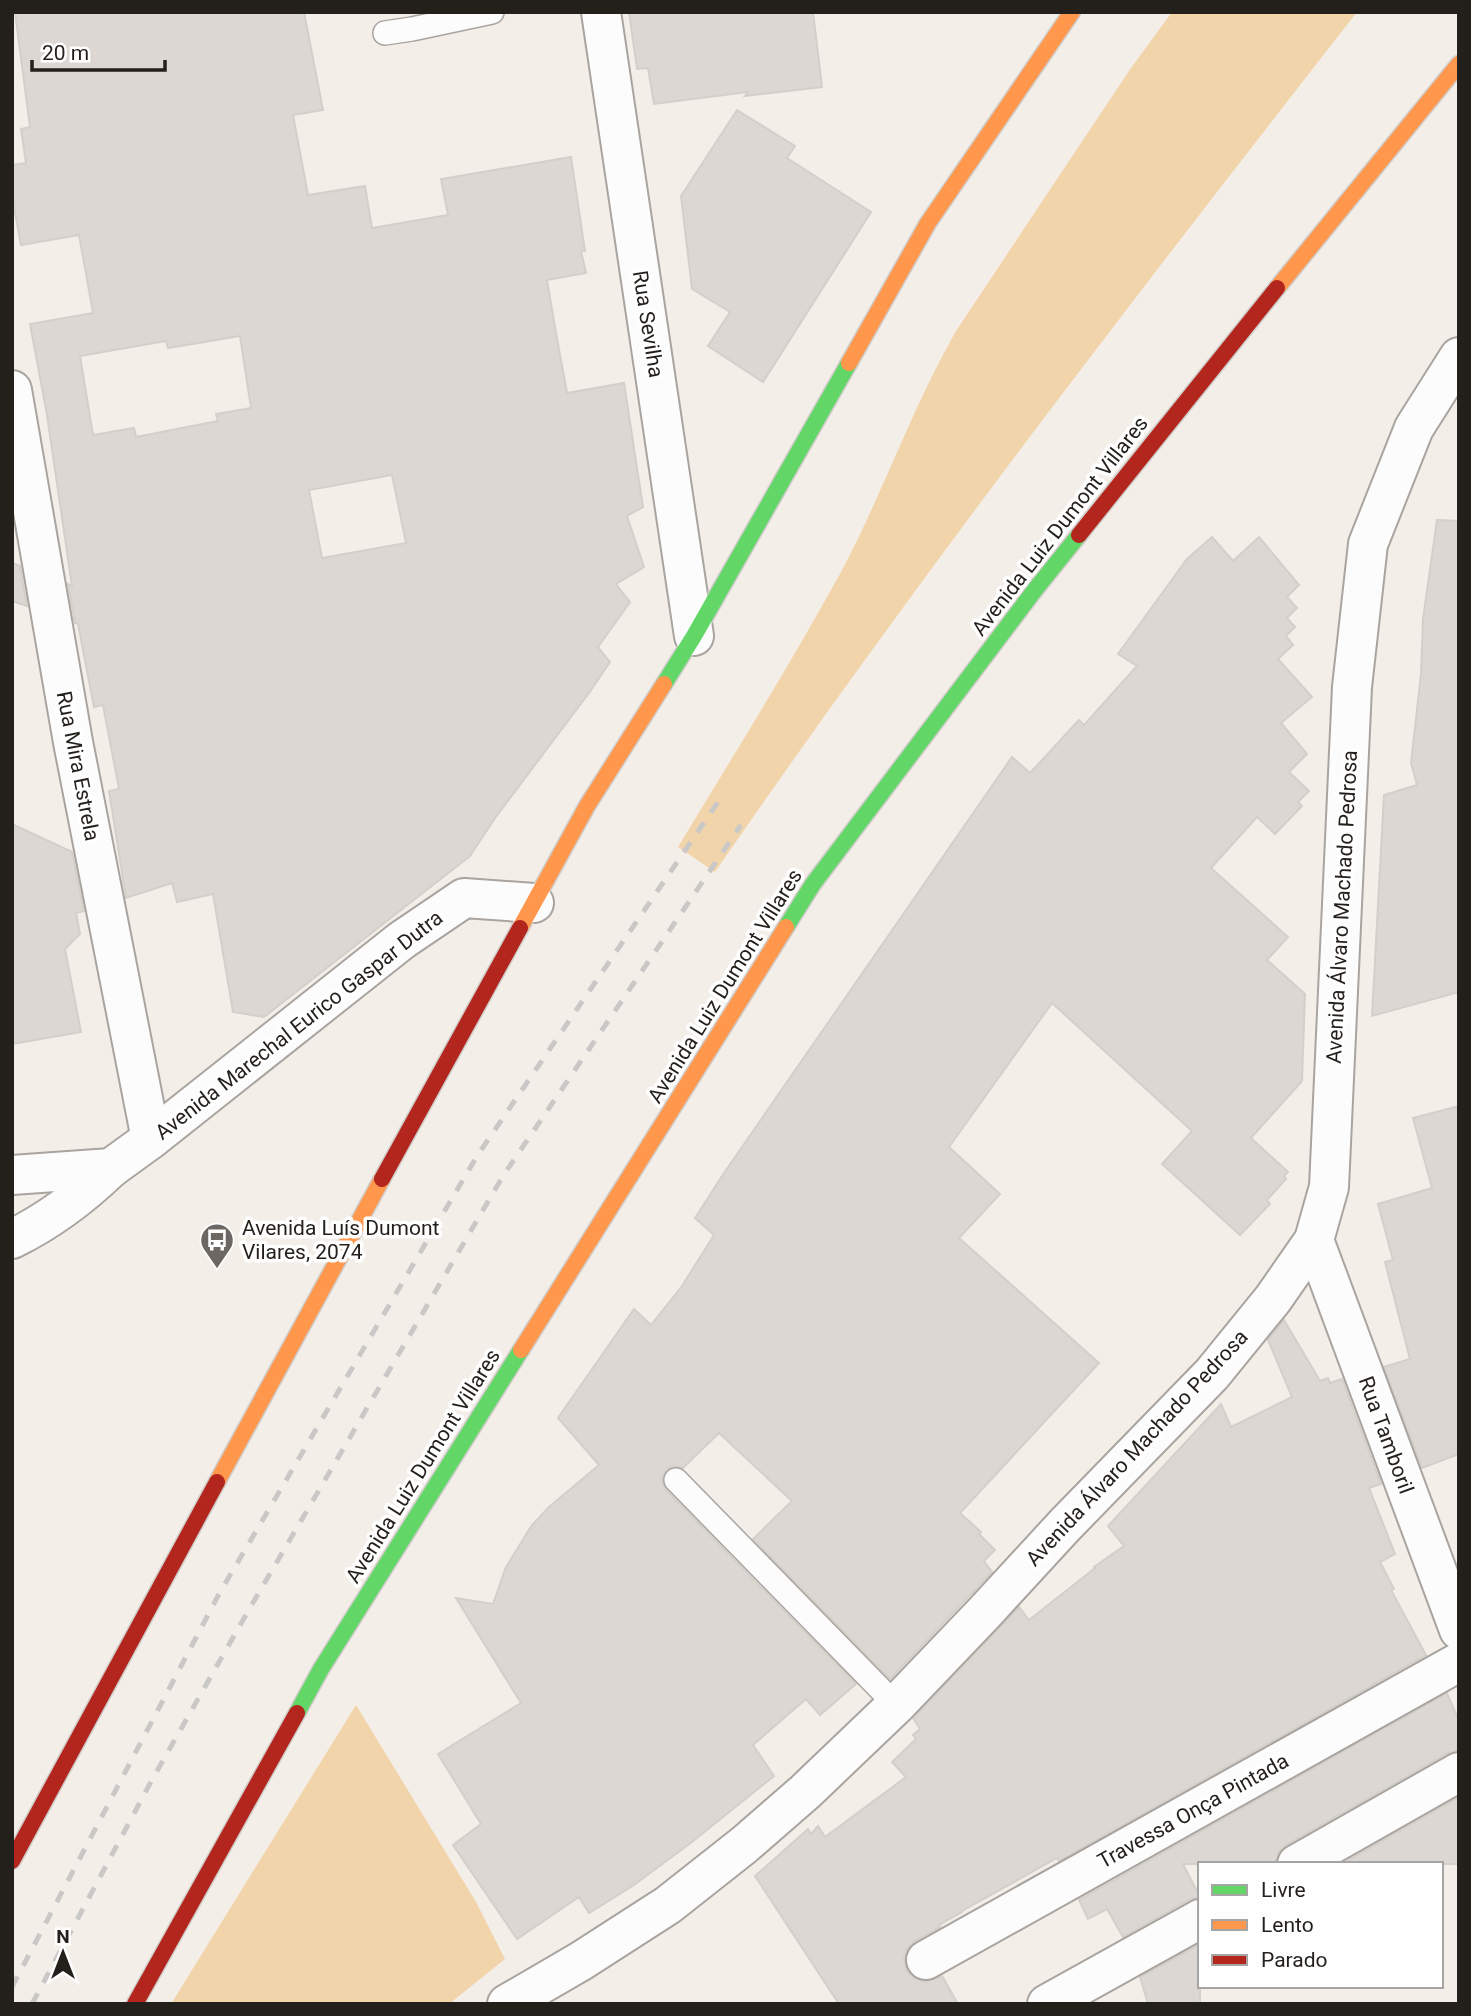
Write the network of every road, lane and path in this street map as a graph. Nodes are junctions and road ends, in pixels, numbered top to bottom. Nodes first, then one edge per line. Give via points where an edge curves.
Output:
1 (492, 12) edge
2 (601, 12) edge
3 (1072, 12) edge
4 (385, 33) dead end
5 (1459, 64) edge
6 (1459, 357) edge
7 (12, 390) edge
8 (694, 636) junction
9 (534, 903) junction
10 (151, 1139) junction
11 (111, 1167) junction
12 (12, 1175) edge
13 (12, 1239) edge
14 (1314, 1240) junction
15 (676, 1480) dead end
16 (1459, 1630) edge
17 (1459, 1662) edge
18 (896, 1704) junction
19 (1459, 1773) edge
20 (12, 1861) edge
21 (1301, 1862) edge
22 (1198, 1920) edge
23 (926, 1960) dead end
24 (1089, 1994) edge
25 (135, 2004) edge
26 (507, 2004) edge
27 (1047, 2004) edge

1 - 4 lane
2 - 8 street, Rua Sevilha
3 - 8 main road via 928,223
5 - 25 main road, Avenida Luiz Dumont Villares via 1034,591 813,884 321,1669
6 - 14 street, Avenida Álvaro Machado Pedrosa via 1414,428 1368,544 1352,687 1329,1187
7 - 10 street, Rua Mira Estrela via 73,742
8 - 9 main road via 587,806
9 - 10 street, Avenida Marechal Eurico Gaspar Dutra via 464,898 402,940
9 - 20 main road
10 - 11 street, Avenida Marechal Eurico Gaspar Dutra
11 - 12 street
11 - 13 street, Avenida Marechal Eurico Gaspar Dutra via 40,1225
14 - 16 street, Rua Tamboril
14 - 18 street, Avenida Álvaro Machado Pedrosa via 1212,1374
15 - 18 lane
17 - 23 street, Travessa Onça Pintada
18 - 26 street, Avenida Álvaro Machado Pedrosa via 744,1846 668,1905
19 - 21 street
22 - 24 street
24 - 27 street

